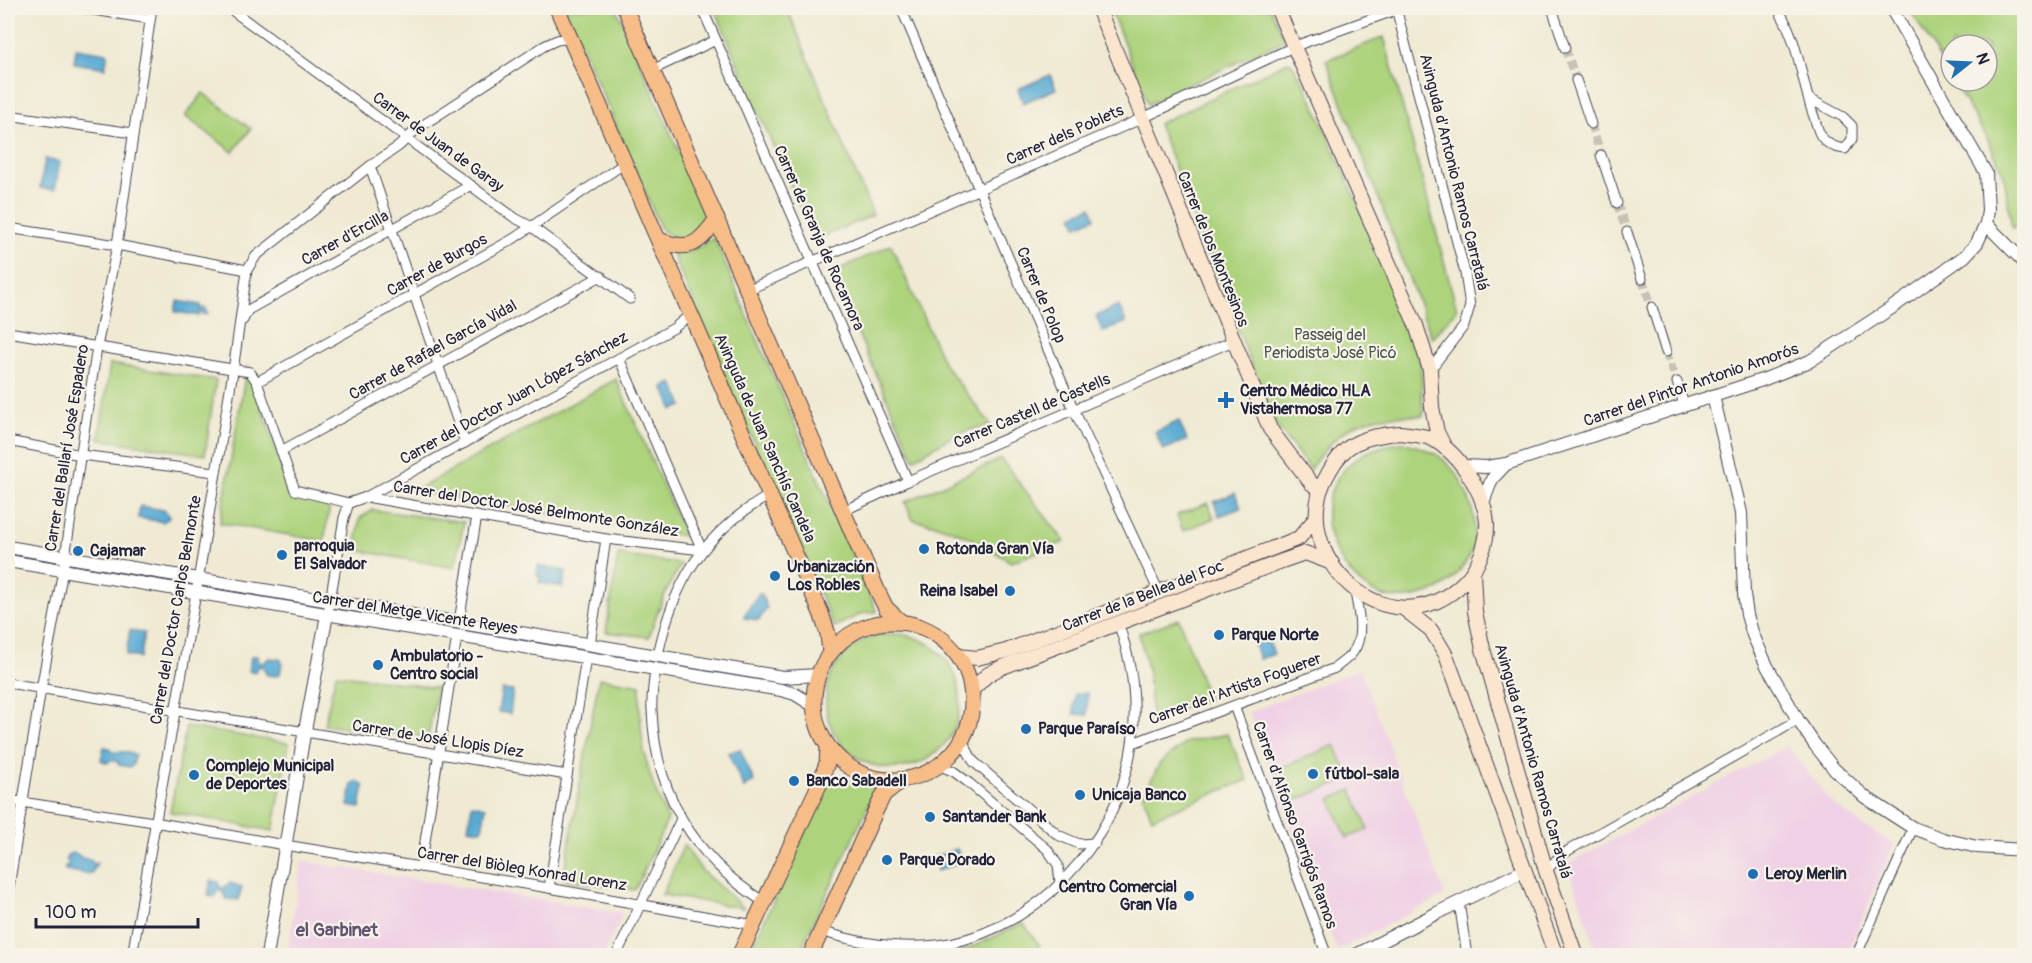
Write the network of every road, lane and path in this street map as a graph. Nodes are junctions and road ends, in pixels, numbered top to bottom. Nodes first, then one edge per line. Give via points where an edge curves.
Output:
1 (81, 8) edge
2 (152, 8) edge
3 (229, 8) edge
4 (557, 8) edge
5 (625, 8) edge
6 (702, 8) edge
7 (901, 8) edge
8 (1098, 8) edge
9 (1277, 8) edge
10 (1552, 8) edge
11 (1777, 8) edge
12 (1891, 8) edge
13 (1396, 9) edge
14 (150, 19) junction
15 (571, 38) junction
16 (716, 40) junction
17 (1295, 46) junction
18 (1565, 48) tunnel mouth
19 (652, 70) junction
20 (1576, 80) tunnel mouth
21 (1808, 98) junction
22 (8, 115) edge
23 (1143, 118) junction
24 (1591, 124) tunnel mouth
25 (134, 133) junction
26 (408, 138) junction
27 (1601, 155) tunnel mouth
28 (625, 163) junction
29 (370, 166) junction
30 (471, 185) junction
31 (979, 189) junction
32 (1617, 203) tunnel mouth
33 (717, 219) junction
34 (1986, 224) junction
35 (532, 227) junction
36 (8, 228) edge
37 (392, 229) junction
38 (1627, 232) tunnel mouth
39 (659, 240) junction
40 (117, 245) junction
41 (813, 261) junction
42 (2025, 262) edge
43 (247, 270) junction
44 (601, 276) junction
45 (1642, 279) tunnel mouth
46 (747, 290) junction
47 (414, 295) junction
48 (630, 299) dead end
49 (1652, 307) tunnel mouth
50 (691, 314) junction
51 (240, 325) junction
52 (8, 332) edge
53 (1233, 342) junction
54 (97, 347) junction
55 (1666, 352) tunnel mouth
56 (619, 358) junction
57 (438, 364) junction
58 (1430, 369) junction
59 (233, 371) junction
60 (257, 382) junction
61 (1677, 382) tunnel mouth
62 (1713, 396) junction
63 (1684, 405) junction
64 (1074, 410) junction
65 (8, 441) edge
66 (465, 443) junction
67 (1445, 448) junction
68 (281, 451) junction
69 (81, 455) junction
70 (1506, 464) junction
71 (1464, 466) junction
72 (215, 472) junction
73 (908, 481) junction
74 (1320, 490) junction
75 (770, 495) junction
76 (366, 497) junction
77 (349, 503) junction
78 (1482, 505) junction
79 (843, 511) junction
80 (477, 516) junction
81 (1316, 518) junction
82 (606, 539) junction
83 (8, 547) edge
84 (702, 550) junction
85 (65, 556) junction
86 (8, 561) edge
87 (1332, 563) junction
88 (63, 570) junction
89 (1473, 573) junction
90 (198, 577) junction
91 (1159, 592) junction
92 (1355, 592) junction
93 (196, 593) junction
94 (330, 601) junction
95 (1403, 608) junction
96 (327, 615) junction
97 (459, 621) junction
98 (901, 622) junction
99 (1118, 623) junction
100 (457, 636) junction
101 (590, 644) junction
102 (830, 653) junction
103 (658, 655) junction
104 (958, 656) junction
105 (586, 658) junction
106 (655, 669) junction
107 (818, 675) junction
108 (8, 683) edge
109 (41, 689) junction
110 (971, 691) junction
111 (814, 706) junction
112 (1234, 706) junction
113 (174, 711) junction
114 (1798, 720) junction
115 (304, 732) junction
116 (962, 740) junction
117 (1133, 743) junction
118 (828, 748) junction
119 (437, 754) junction
120 (940, 766) junction
121 (567, 775) junction
122 (902, 780) junction
123 (8, 800) edge
124 (22, 802) junction
125 (681, 819) junction
126 (154, 822) junction
127 (1913, 828) junction
128 (1095, 843) junction
129 (285, 845) junction
130 (2025, 850) edge
131 (421, 867) junction
132 (1525, 870) junction
133 (1546, 871) junction
134 (1060, 883) junction
135 (549, 888) junction
136 (8, 893) edge
137 (764, 902) junction
138 (1459, 902) junction
139 (641, 904) junction
140 (754, 925) junction
141 (821, 931) junction
142 (936, 945) junction
143 (132, 956) edge
144 (267, 956) edge
145 (616, 956) edge
146 (740, 956) edge
147 (810, 956) edge
148 (932, 956) edge
149 (1327, 956) edge
150 (1354, 956) edge
151 (1467, 956) edge
152 (1556, 956) edge
153 (1575, 956) edge
154 (1857, 956) edge

1 - 14 street
2 - 14 street, Carrer del Ballarí José Espadero
3 - 26 street, Carrer de Juan de Garay
4 - 15 main road, Avinguda de Juan Sanchís Candela
5 - 19 main road
6 - 16 street, Carrer de Granja de Rocamora
7 - 31 street, Carrer de Polop
8 - 23 main road, Carrer de los Montesinos
9 - 17 main road
10 - 18 street
11 - 21 street via 1784,17
12 - 34 street, Carrer del Pintor Antonio Amorós via 1986,173
13 - 17 street, Carrer dels Poblets
13 - 58 street, Avinguda d'Antonio Ramos Carratalá via 1465,273 1470,306 1464,326
14 - 25 street, Carrer del Ballarí José Espadero
15 - 26 street via 544,46
15 - 28 main road, Avinguda de Juan Sanchís Candela
16 - 19 street
16 - 41 street, Carrer de Granja de Rocamora
17 - 23 street, Carrer dels Poblets
17 - 58 main road via 1416,325
19 - 33 main road
20 - 24 street
21 - 21 street via 1821,136 1833,148 1845,149 1852,139 1852,126 1844,117
22 - 25 street
23 - 31 street, Carrer dels Poblets
23 - 53 main road, Carrer de los Montesinos
25 - 40 street, Carrer del Ballarí José Espadero
26 - 29 street
26 - 30 street, Carrer de Juan de Garay
27 - 32 street
28 - 35 street, Carrer de Burgos
28 - 39 main road, Avinguda de Juan Sanchís Candela
29 - 37 street
29 - 43 street via 256,256
30 - 35 street, Carrer de Juan de Garay
30 - 37 street, Carrer d'Ercilla
31 - 41 street, Carrer dels Poblets
31 - 64 street, Carrer de Polop
33 - 39 main road via 704,236 687,246
33 - 46 main road
34 - 42 street
34 - 62 street, Carrer del Pintor Antonio Amorós via 1965,256 1810,361
35 - 44 street, Carrer de Juan de Garay
35 - 47 street, Carrer de Burgos
36 - 40 street
37 - 47 street
37 - 51 street, Carrer d'Ercilla via 248,310
38 - 45 street
39 - 50 main road, Avinguda de Juan Sanchís Candela
40 - 43 street
40 - 54 street, Carrer del Ballarí José Espadero
41 - 46 street, Carrer dels Poblets
41 - 73 street, Carrer de Granja de Rocamora
43 - 51 street, Carrer del Doctor Carlos Belmonte
44 - 48 street, Carrer de Juan de Garay
44 - 57 street, Carrer de Rafael García Vidal
46 - 79 main road
47 - 57 street
47 - 60 street, Carrer de Burgos
49 - 55 street
50 - 56 street, Carrer del Doctor Juan López Sánchez via 674,328
50 - 75 main road, Avinguda de Juan Sanchís Candela
51 - 59 street, Carrer del Doctor Carlos Belmonte
52 - 54 street
53 - 64 street, Carrer Castell de Castells
53 - 74 main road, Carrer de los Montesinos via 1270,429
54 - 59 street
54 - 69 street, Carrer del Ballarí José Espadero
56 - 66 street, Carrer del Doctor Juan López Sánchez
56 - 84 street
57 - 66 street
57 - 68 street, Carrer de Rafael García Vidal
58 - 67 main road via 1432,407
59 - 60 street via 250,372
59 - 72 street, Carrer del Doctor Carlos Belmonte
60 - 68 street
61 - 63 street
62 - 63 street, Carrer del Pintor Antonio Amorós
62 - 114 street via 1741,513 1747,615 1767,666
63 - 70 street, Carrer del Pintor Antonio Amorós
64 - 73 street, Carrer Castell de Castells
64 - 91 street, Carrer de Polop
65 - 69 street
66 - 76 street, Carrer del Doctor Juan López Sánchez
67 - 71 main road
67 - 74 main road via 1428,438 1400,433 1377,435 1354,444 1336,460
68 - 77 street via 295,490
69 - 72 street
69 - 85 street, Carrer del Ballarí José Espadero
70 - 71 street, Carrer del Pintor Antonio Amorós
70 - 78 street via 1492,479
71 - 78 main road
72 - 90 street, Carrer del Doctor Carlos Belmonte
73 - 79 street, Carrer Castell de Castells
74 - 81 main road
75 - 84 street via 722,529
75 - 102 main road, Avinguda de Juan Sanchís Candela via 821,613
76 - 77 street, Carrer del Doctor Juan López Sánchez
76 - 80 street, Carrer del Doctor José Belmonte González
77 - 94 street
78 - 89 main road via 1487,524 1483,550
79 - 98 main road via 886,608
80 - 82 street, Carrer del Doctor José Belmonte González
80 - 97 street
81 - 87 main road
81 - 91 main road, Carrer de la Bellea del Foc via 1299,537
82 - 84 street, Carrer del Doctor José Belmonte González
82 - 101 street
83 - 85 street, Carrer del Metge Vicente Reyes
84 - 103 street via 673,600
85 - 88 street, Carrer del Ballarí José Espadero
85 - 90 street, Carrer del Metge Vicente Reyes
86 - 88 street, Carrer del Metge Vicente Reyes
87 - 92 main road
87 - 99 main road, Carrer de la Bellea del Foc via 1305,553
88 - 93 street, Carrer del Metge Vicente Reyes
88 - 109 street, Carrer del Ballarí José Espadero
89 - 95 main road via 1454,592 1431,604
89 - 133 main road, Avinguda d'Antonio Ramos Carratalá via 1475,612 1483,649
90 - 93 street, Carrer del Doctor Carlos Belmonte
90 - 94 street, Carrer del Metge Vicente Reyes
91 - 104 main road, Carrer de la Bellea del Foc via 1006,651 976,658
92 - 95 main road via 1377,603
92 - 112 street, Carrer de l'Artista Foguerer via 1359,622 1353,652 1335,668
93 - 96 street, Carrer del Metge Vicente Reyes
93 - 113 street, Carrer del Doctor Carlos Belmonte
94 - 96 street
94 - 97 street, Carrer del Metge Vicente Reyes
95 - 132 main road via 1431,630 1446,655
96 - 100 street, Carrer del Metge Vicente Reyes
96 - 115 street
97 - 101 street, Carrer del Metge Vicente Reyes
98 - 102 main road via 878,623 857,630
98 - 104 main road via 939,637
99 - 110 main road, Carrer de la Bellea del Foc via 1000,668
99 - 117 street via 1133,680
100 - 105 street, Carrer del Metge Vicente Reyes
100 - 119 street
101 - 103 street, Carrer del Metge Vicente Reyes
102 - 107 main road
103 - 107 street, Carrer del Metge Vicente Reyes via 783,676
104 - 110 main road
105 - 106 street, Carrer del Metge Vicente Reyes
105 - 121 street
106 - 111 street, Carrer del Metge Vicente Reyes via 781,690
106 - 125 street via 655,746 665,784
107 - 111 main road
108 - 109 street
109 - 113 street
109 - 124 street, Carrer del Ballarí José Espadero
110 - 116 main road via 971,716
111 - 118 main road via 818,728
112 - 117 street, Carrer de l'Artista Foguerer
112 - 149 street, Carrer d'Alfonso Garrigós Ramos
113 - 115 street, Carrer de José Llopis Díez
113 - 126 street, Carrer del Doctor Carlos Belmonte
114 - 127 street via 1834,769 1865,797
114 - 133 street via 1569,850
115 - 119 street, Carrer de José Llopis Díez
115 - 129 street
116 - 120 main road
116 - 128 street via 973,760 1058,835 1079,844
117 - 128 street via 1120,795
118 - 122 main road via 856,772
118 - 137 main road via 819,785
119 - 121 street, Carrer de José Llopis Díez
119 - 131 street
120 - 122 main road
120 - 134 street via 969,783 1047,849 1058,865
121 - 135 street
122 - 141 main road via 884,794 874,812
123 - 124 street
124 - 126 street
124 - 136 street, Carrer del Ballarí José Espadero
125 - 137 street via 717,867
125 - 139 street
126 - 129 street, Carrer del Biòleg Konrad Lorenz
126 - 143 street, Carrer del Doctor Carlos Belmonte
127 - 130 street via 1977,847
127 - 154 street
128 - 134 street
129 - 131 street, Carrer del Biòleg Konrad Lorenz
129 - 144 street
131 - 135 street, Carrer del Biòleg Konrad Lorenz
132 - 138 street
132 - 152 main road
133 - 153 main road, Avinguda d'Antonio Ramos Carratalá
134 - 142 street via 1023,913 1002,924 984,933
135 - 139 street, Carrer del Biòleg Konrad Lorenz
137 - 140 main road
138 - 150 street
138 - 151 street
139 - 140 street, Carrer del Biòleg Konrad Lorenz
139 - 145 street
140 - 146 main road
141 - 142 street via 876,944
141 - 147 main road
142 - 148 street

